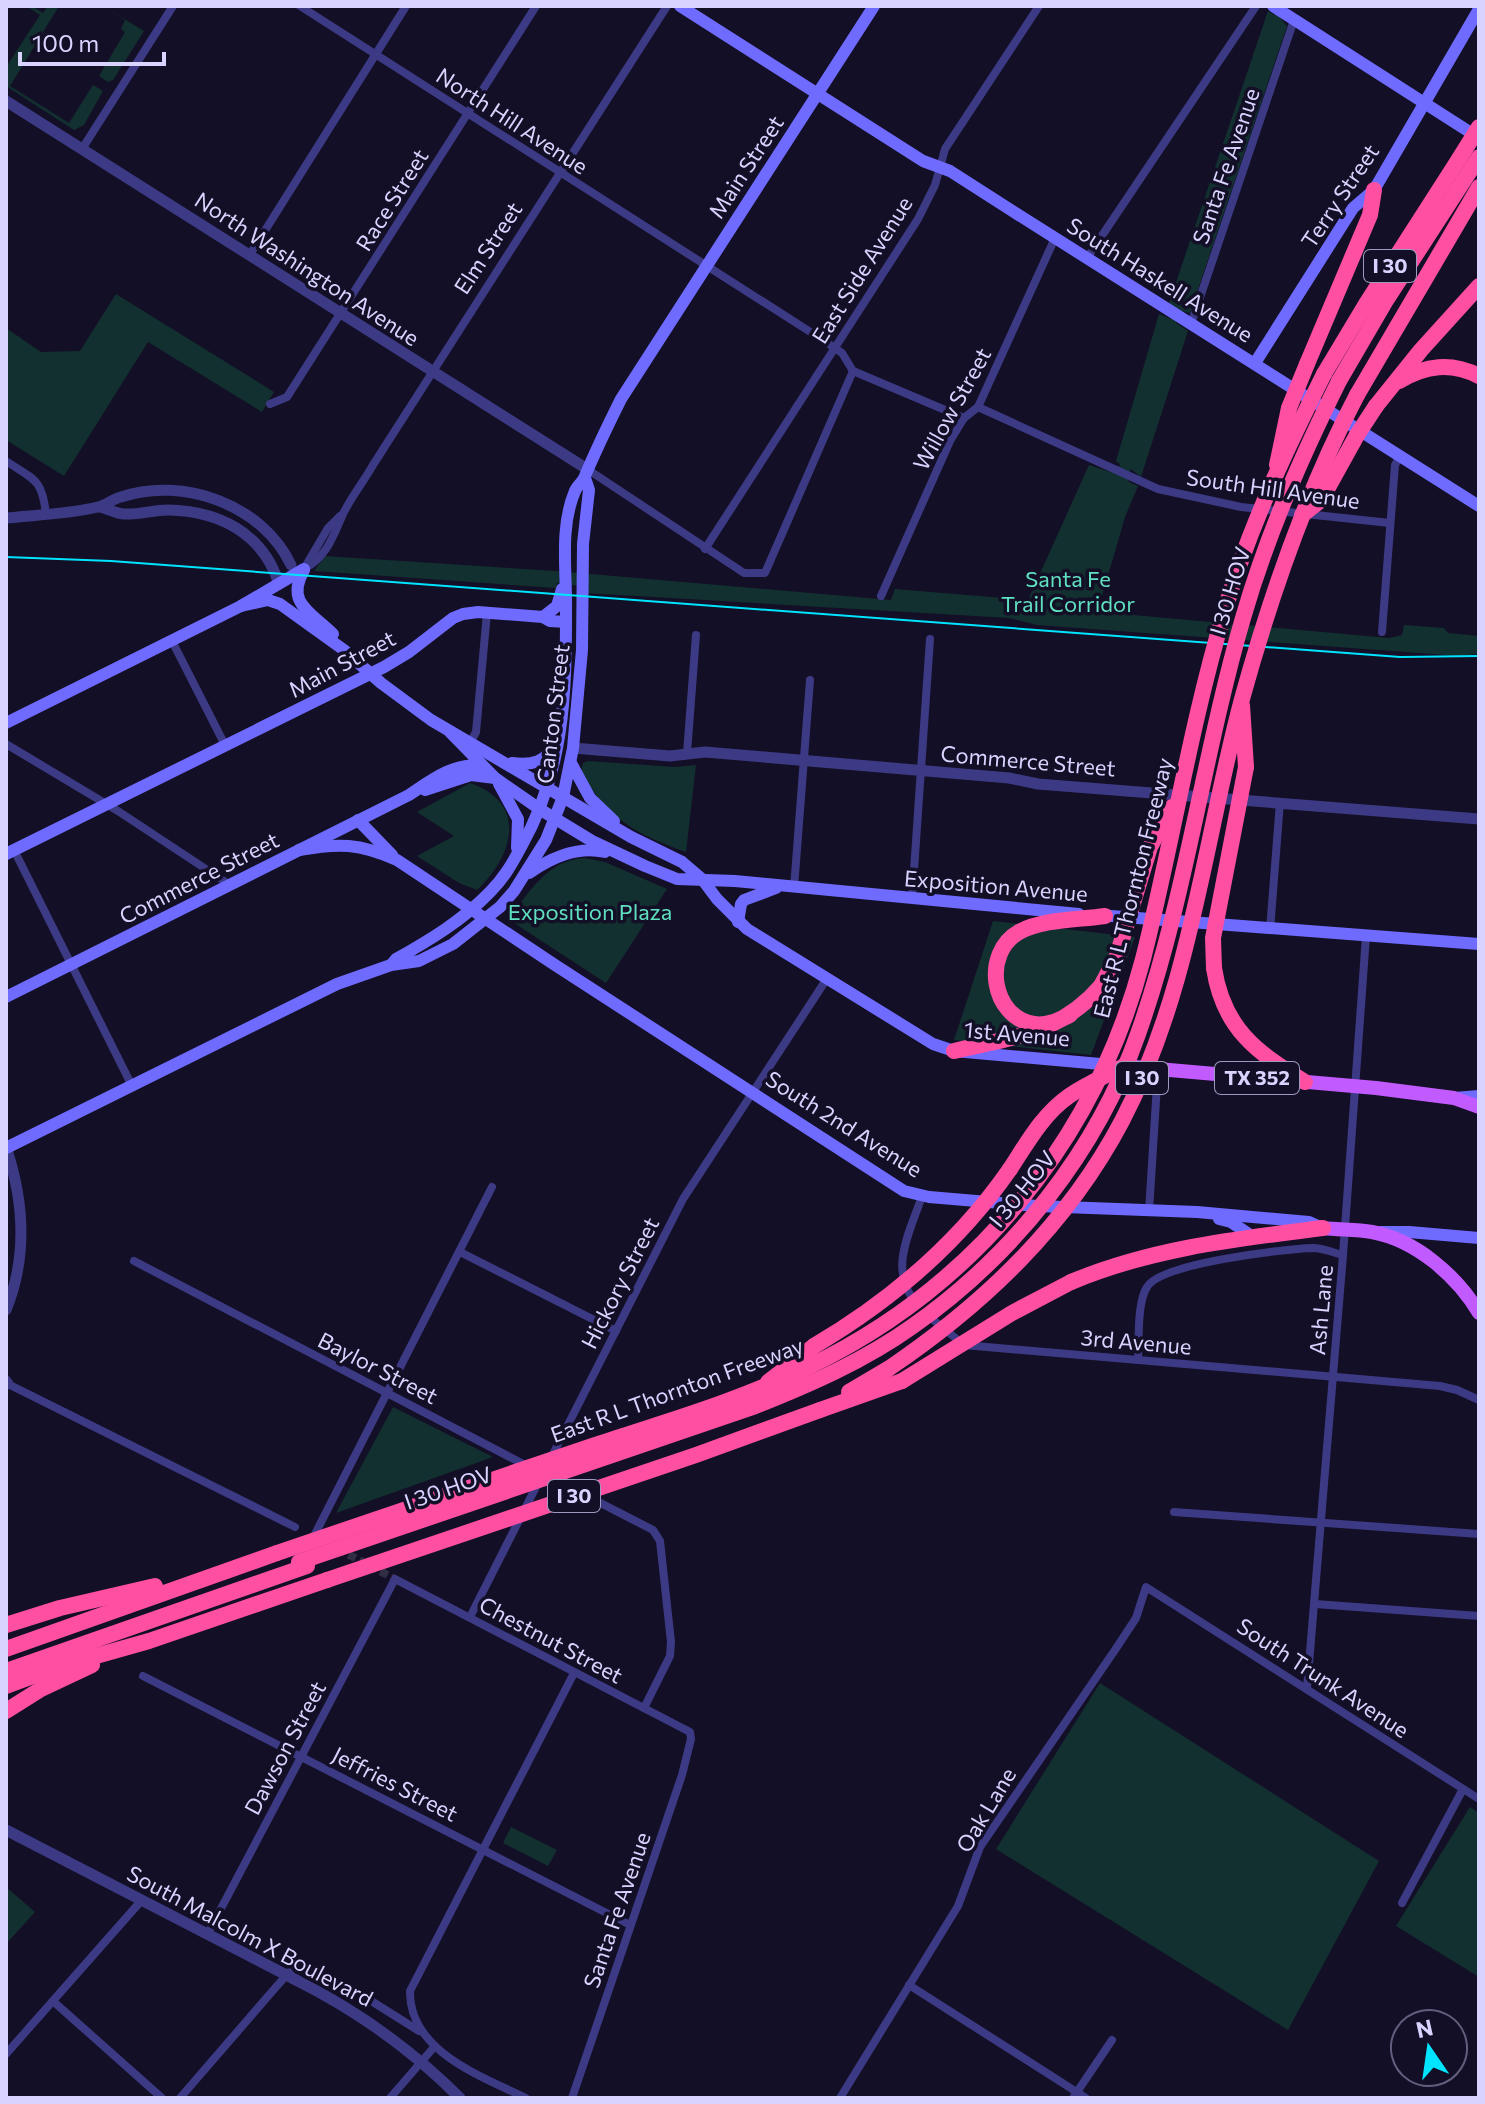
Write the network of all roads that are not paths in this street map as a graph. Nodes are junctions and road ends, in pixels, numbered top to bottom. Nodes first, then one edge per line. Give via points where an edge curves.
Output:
1 (173, 6) edge
2 (300, 6) edge
3 (406, 6) edge
4 (536, 6) edge
5 (667, 6) edge
6 (680, 6) edge
7 (874, 6) edge
8 (1039, 6) edge
9 (1256, 6) edge
10 (1273, 6) edge
11 (1479, 9) edge
12 (1294, 20) junction
13 (375, 54) junction
14 (817, 94) junction
15 (6, 101) edge
16 (1422, 103) junction
17 (469, 113) junction
18 (1479, 127) edge
19 (1479, 139) edge
20 (82, 149) junction
21 (1474, 163) edge
22 (939, 167) junction
23 (560, 174) junction
24 (1479, 187) edge
25 (1374, 190) junction
26 (1055, 238) junction
27 (249, 256) junction
28 (1087, 258) junction
29 (706, 266) junction
30 (1479, 286) edge
31 (340, 315) junction
32 (1191, 324) junction
33 (834, 348) junction
34 (1255, 363) junction
35 (853, 371) junction
36 (432, 373) junction
37 (1479, 376) edge
38 (1341, 384) junction
39 (1394, 384) junction
40 (270, 404) dead end
41 (978, 407) junction
42 (964, 418) junction
43 (1400, 456) junction
44 (6, 461) edge
45 (586, 473) junction
46 (1275, 474) junction
47 (1479, 506) edge
48 (100, 507) junction
49 (46, 514) junction
50 (1302, 515) junction
51 (6, 518) edge
52 (1390, 523) junction
53 (252, 538) junction
54 (705, 549) junction
55 (291, 565) junction
56 (304, 569) junction
57 (564, 582) junction
58 (279, 584) junction
59 (881, 596) dead end
60 (241, 606) junction
61 (487, 613) junction
62 (543, 617) junction
63 (582, 621) joint
64 (566, 622) junction
65 (1382, 632) dead end
66 (696, 635) dead end
67 (930, 639) dead end
68 (172, 641) junction
69 (344, 650) junction
70 (370, 674) junction
71 (810, 680) dead end
72 (1242, 699) junction
73 (6, 723) edge
74 (560, 737) junction
75 (6, 744) edge
76 (225, 745) junction
77 (468, 746) junction
78 (573, 748) junction
79 (687, 753) junction
80 (804, 761) junction
81 (503, 762) junction
82 (571, 763) junction
83 (481, 765) junction
84 (921, 771) junction
85 (495, 778) junction
86 (549, 788) junction
87 (1182, 788) junction
88 (409, 795) junction
89 (563, 797) junction
90 (1280, 802) junction
91 (107, 804) junction
92 (541, 810) junction
93 (555, 819) junction
94 (1479, 819) edge
95 (358, 820) junction
96 (631, 837) junction
97 (299, 850) junction
98 (10, 852) edge
99 (517, 854) junction
100 (620, 854) junction
101 (397, 860) junction
102 (523, 877) junction
103 (702, 879) junction
104 (230, 885) junction
105 (787, 888) junction
106 (912, 899) junction
107 (472, 909) junction
108 (1105, 916) junction
109 (487, 919) junction
110 (738, 922) junction
111 (1270, 930) junction
112 (1366, 936) junction
113 (1479, 944) edge
114 (71, 964) junction
115 (391, 965) junction
116 (826, 980) junction
117 (6, 997) edge
118 (1070, 1015) junction
119 (954, 1051) junction
120 (1124, 1066) junction
121 (1158, 1069) junction
122 (1305, 1082) junction
123 (131, 1084) junction
124 (1355, 1086) junction
125 (751, 1093) junction
126 (1479, 1096) edge
127 (1454, 1098) junction
128 (1479, 1107) edge
129 (6, 1148) edge
130 (492, 1187) dead end
131 (922, 1196) junction
132 (1149, 1211) junction
133 (1197, 1212) junction
134 (1323, 1228) junction
135 (1345, 1230) junction
136 (1374, 1232) junction
137 (1253, 1237) junction
138 (1479, 1238) edge
139 (460, 1252) junction
140 (1343, 1255) junction
141 (134, 1261) dead end
142 (6, 1310) edge
143 (1479, 1313) edge
144 (616, 1331) junction
145 (1138, 1360) junction
146 (1333, 1378) junction
147 (7, 1383) edge
148 (760, 1388) junction
149 (388, 1393) junction
150 (1479, 1400) edge
151 (820, 1410) junction
152 (543, 1474) junction
153 (1174, 1512) dead end
154 (1321, 1523) junction
155 (295, 1527) dead end
156 (1479, 1534) edge
157 (314, 1536) dead end
158 (303, 1564) junction
159 (228, 1569) junction
160 (395, 1579) joint
161 (1146, 1587) joint
162 (1315, 1604) junction
163 (1479, 1616) edge
164 (470, 1617) junction
165 (6, 1625) edge
166 (149, 1641) junction
167 (6, 1649) edge
168 (6, 1664) edge
169 (6, 1671) edge
170 (574, 1673) junction
171 (143, 1676) dead end
172 (6, 1686) edge
173 (1307, 1688) junction
174 (644, 1708) junction
175 (6, 1711) edge
176 (690, 1732) joint
177 (302, 1757) junction
178 (1463, 1789) junction
179 (1479, 1799) edge
180 (6, 1830) edge
181 (483, 1848) junction
182 (141, 1901) junction
183 (1402, 1903) dead end
184 (630, 1925) junction
185 (207, 1935) junction
186 (291, 1978) junction
187 (909, 1985) junction
188 (54, 2002) junction
189 (423, 2033) junction
190 (1112, 2040) dead end
191 (435, 2046) junction
192 (6, 2054) edge
193 (1075, 2095) edge
194 (162, 2098) edge
195 (180, 2098) edge
196 (390, 2098) edge
197 (460, 2098) edge
198 (526, 2098) edge
199 (572, 2098) edge
200 (840, 2098) edge
201 (1086, 2098) edge

1 - 20 street
2 - 13 street, North Hill Avenue
3 - 13 street
4 - 17 street, Race Street
5 - 23 street, Elm Street
6 - 14 main road, South Haskell Avenue
7 - 14 main road, Main Street
8 - 22 street, East Side Avenue via 945,149
9 - 28 street
10 - 12 main road
11 - 16 main road, Terry Street
12 - 16 main road
12 - 32 street, Santa Fe Avenue
13 - 17 street, North Hill Avenue
13 - 27 street
14 - 22 main road, South Haskell Avenue
14 - 29 main road, Main Street
15 - 20 street, North Washington Avenue
16 - 19 main road
16 - 25 main road, Terry Street
17 - 23 street, North Hill Avenue
17 - 31 street, Race Street
18 - 21 highway, East R L Thornton Freeway / I 30, bridge
20 - 27 street, North Washington Avenue
21 - 38 highway, I 30 HOV
21 - 38 highway, East R L Thornton Freeway / I 30 via 1366,304
22 - 26 main road, South Haskell Avenue
22 - 33 street, East Side Avenue via 918,219
23 - 29 street, North Hill Avenue
23 - 36 street, Elm Street
24 - 38 highway, East R L Thornton Freeway / I 30
25 - 34 main road, Terry Street via 1353,208
25 - 46 highway, bridge via 1370,215 1289,408
26 - 28 main road, South Haskell Avenue
26 - 41 street, Willow Street
27 - 31 street, North Washington Avenue
28 - 32 main road, South Haskell Avenue
29 - 33 street
29 - 45 main road, Main Street via 621,399
30 - 39 highway
31 - 36 street, North Washington Avenue
31 - 40 street, Race Street via 287,397
32 - 34 main road, South Haskell Avenue
33 - 35 street
33 - 54 street, East Side Avenue
34 - 43 main road, South Haskell Avenue
35 - 42 street
35 - 54 street via 769,568 744,573
36 - 45 street, North Washington Avenue
36 - 56 street, Elm Street
37 - 39 highway via 1459,368 1432,367
38 - 46 highway, East R L Thornton Freeway / I 30, bridge
38 - 50 highway, East R L Thornton Freeway / I 30, bridge via 1329,449
38 - 158 highway, I 30 HOV, bridge via 1280,511 1247,607 1138,1035 1088,1139 1026,1223 914,1326 816,1381
39 - 50 highway, bridge via 1321,500
41 - 42 street, Willow Street
41 - 52 street, South Hill Avenue via 1158,489 1241,507
42 - 59 street, Willow Street
43 - 47 main road, South Haskell Avenue
43 - 52 street
44 - 49 street via 38,483
45 - 54 street
45 - 57 main road, Main Street via 569,514
45 - 63 main road, Main Street
46 - 87 highway, East R L Thornton Freeway / I 30, bridge via 1224,613
48 - 49 street
48 - 53 street via 123,514 198,513
48 - 55 street via 121,497 156,492 215,499 256,522
49 - 51 street
50 - 72 highway, East R L Thornton Freeway / I 30, bridge
52 - 65 street
53 - 55 street via 263,540
53 - 58 street
55 - 56 street
56 - 58 main road, Elm Street
56 - 69 main road via 297,598
57 - 62 main road via 557,606
57 - 64 main road, Main Street
58 - 60 main road, Elm Street
60 - 68 main road, Elm Street
60 - 69 main road via 274,601
61 - 62 main road, Main Street
61 - 70 main road, Main Street via 453,618
61 - 77 street via 476,732
62 - 64 main road, Main Street
63 - 78 main road, Canton Street
64 - 74 main road, Canton Street
66 - 79 street
67 - 84 street
68 - 73 main road, Elm Street
68 - 76 street
69 - 70 main road, Exposition Avenue
70 - 76 main road, Main Street
70 - 77 main road, Exposition Avenue
71 - 80 street
72 - 122 highway, bridge via 1246,767 1213,938 1214,968 1219,995 1234,1026 1273,1063
72 - 151 highway, East R L Thornton Freeway / I 30, bridge via 1173,998 1142,1078 1106,1148 1060,1215 1000,1282 929,1341
74 - 81 main road via 535,763
74 - 86 main road, Canton Street
75 - 91 street
76 - 91 main road, Main Street
77 - 81 main road, Exposition Avenue
77 - 83 main road, Exposition Avenue
78 - 79 street, Commerce Street via 660,756
78 - 82 main road, Canton Street
79 - 80 street, Commerce Street
80 - 84 street, Commerce Street
80 - 105 street
81 - 86 main road, Exposition Avenue
82 - 89 main road, Canton Street
82 - 96 main road via 590,798
83 - 85 main road, Exposition Avenue
83 - 88 main road, Commerce Street via 456,767
84 - 90 street, Commerce Street
84 - 106 street
85 - 88 main road, Commerce Street via 471,775
85 - 92 main road, Exposition Avenue
85 - 99 main road via 518,819
86 - 89 main road, Exposition Avenue
86 - 92 main road, Canton Street
87 - 118 highway, bridge via 1150,847 1117,956 1101,986
87 - 148 highway, East R L Thornton Freeway / I 30, bridge via 1143,958 1120,1032 1080,1117 1043,1174 983,1243 891,1321 818,1363
88 - 95 main road, Commerce Street
89 - 93 main road, Canton Street
89 - 96 main road, Exposition Avenue
90 - 94 street, Commerce Street
90 - 111 street
91 - 98 main road, Main Street
91 - 104 street
92 - 93 main road, Exposition Avenue
92 - 99 main road, Canton Street
93 - 100 main road, Exposition Avenue
93 - 102 main road, Canton Street
95 - 97 main road, Commerce Street
95 - 101 main road, South 2nd Avenue
96 - 103 main road, Exposition Avenue via 682,862
97 - 101 main road, South 2nd Avenue via 344,844
97 - 104 main road, Commerce Street
98 - 114 street
99 - 107 main road, Canton Street via 497,885
100 - 102 main road via 567,853
100 - 103 main road, Exposition Avenue via 674,878
101 - 107 main road, South 2nd Avenue
102 - 109 main road, Canton Street
103 - 105 main road, Exposition Avenue
103 - 110 main road, 1st Avenue
104 - 114 main road, Commerce Street
105 - 106 main road, Exposition Avenue
105 - 110 main road via 744,900
106 - 108 main road, Exposition Avenue
107 - 109 main road, South 2nd Avenue
107 - 115 main road, Canton Street
108 - 111 main road, Exposition Avenue
108 - 118 highway via 1019,932 996,962 1001,997 1019,1018 1038,1025
109 - 115 main road, Canton Street via 437,954
109 - 125 main road, South 2nd Avenue
110 - 116 main road, 1st Avenue
111 - 112 main road, Exposition Avenue
112 - 113 main road, Exposition Avenue
112 - 124 street, Ash Lane
114 - 117 main road, Commerce Street
114 - 123 street
115 - 123 main road, Canton Street via 324,990
116 - 119 main road, 1st Avenue via 933,1044
116 - 125 street, Hickory Street
118 - 119 highway via 1049,1027
119 - 120 main road, 1st Avenue
120 - 121 main road, 1st Avenue / TX 352
120 - 148 highway, bridge via 1056,1107 964,1228 928,1265
121 - 122 main road, 1st Avenue / TX 352
121 - 132 street
122 - 124 main road, 1st Avenue / TX 352
123 - 129 main road, Canton Street
124 - 127 main road, 1st Avenue / TX 352
124 - 135 street, Ash Lane
125 - 131 main road, South 2nd Avenue via 904,1191
125 - 144 street, Hickory Street via 683,1199
126 - 127 main road, 1st Avenue
127 - 128 main road, TX 352
129 - 142 street via 21,1207 22,1245
130 - 139 street
131 - 132 main road, South 2nd Avenue
131 - 145 street, 3rd Avenue via 900,1261 902,1275 909,1296 964,1345
132 - 133 main road, South 2nd Avenue
133 - 134 main road, South 2nd Avenue via 1309,1222
133 - 137 main road via 1231,1222
134 - 135 main road, South 2nd Avenue
134 - 137 highway
135 - 136 main road, South 2nd Avenue
135 - 140 street, Ash Lane
136 - 138 main road, South 2nd Avenue
136 - 143 main road via 1431,1261 1462,1287
137 - 151 highway, bridge via 1175,1248 1071,1282 902,1381
139 - 144 street
139 - 149 street
140 - 145 street via 1315,1248 1219,1260 1149,1282
140 - 146 street, Ash Lane
141 - 149 street, Baylor Street
144 - 152 street, Hickory Street
145 - 146 street, 3rd Avenue
146 - 150 street, 3rd Avenue via 1440,1386
146 - 154 street, Ash Lane
147 - 155 street
148 - 159 highway, East R L Thornton Freeway / I 30, bridge
149 - 152 street, Baylor Street
149 - 157 street
151 - 166 highway, East R L Thornton Freeway / I 30, bridge
152 - 164 street, Hickory Street
152 - 174 street, Baylor Street via 653,1530 660,1541 670,1656
153 - 154 street
154 - 156 street
154 - 162 street, Ash Lane
158 - 168 highway, I 30 HOV
158 - 169 highway, I 30 HOV
159 - 165 highway
159 - 167 highway, East R L Thornton Freeway / I 30
160 - 164 street, Chestnut Street
160 - 177 street, Dawson Street
161 - 173 street, South Trunk Avenue
161 - 187 street, Oak Lane via 1132,1625 980,1847 958,1906
162 - 163 street
162 - 173 street, Ash Lane
164 - 170 street, Chestnut Street
166 - 172 highway, East R L Thornton Freeway / I 30
166 - 175 highway via 41,1689
170 - 174 street, Chestnut Street
170 - 181 street
171 - 177 street, Jeffries Street
173 - 178 street, South Trunk Avenue
174 - 176 street, Chestnut Street
176 - 184 street, Santa Fe Avenue via 682,1775
177 - 181 street, Jeffries Street
177 - 185 street, Dawson Street
178 - 179 street, South Trunk Avenue
178 - 183 street
180 - 182 street, South Malcolm X Boulevard
181 - 184 street, Jeffries Street
181 - 189 street via 410,1991
182 - 185 street, South Malcolm X Boulevard
182 - 188 street
184 - 199 street, Santa Fe Avenue
185 - 186 street, South Malcolm X Boulevard
186 - 189 street via 294,1967 306,1966
186 - 195 street
186 - 197 street, South Malcolm X Boulevard, bridge via 381,2029
187 - 193 street
187 - 200 street, Oak Lane
188 - 192 street
188 - 194 street
189 - 191 street
190 - 193 street
191 - 196 street
191 - 198 street via 463,2067
193 - 201 street

